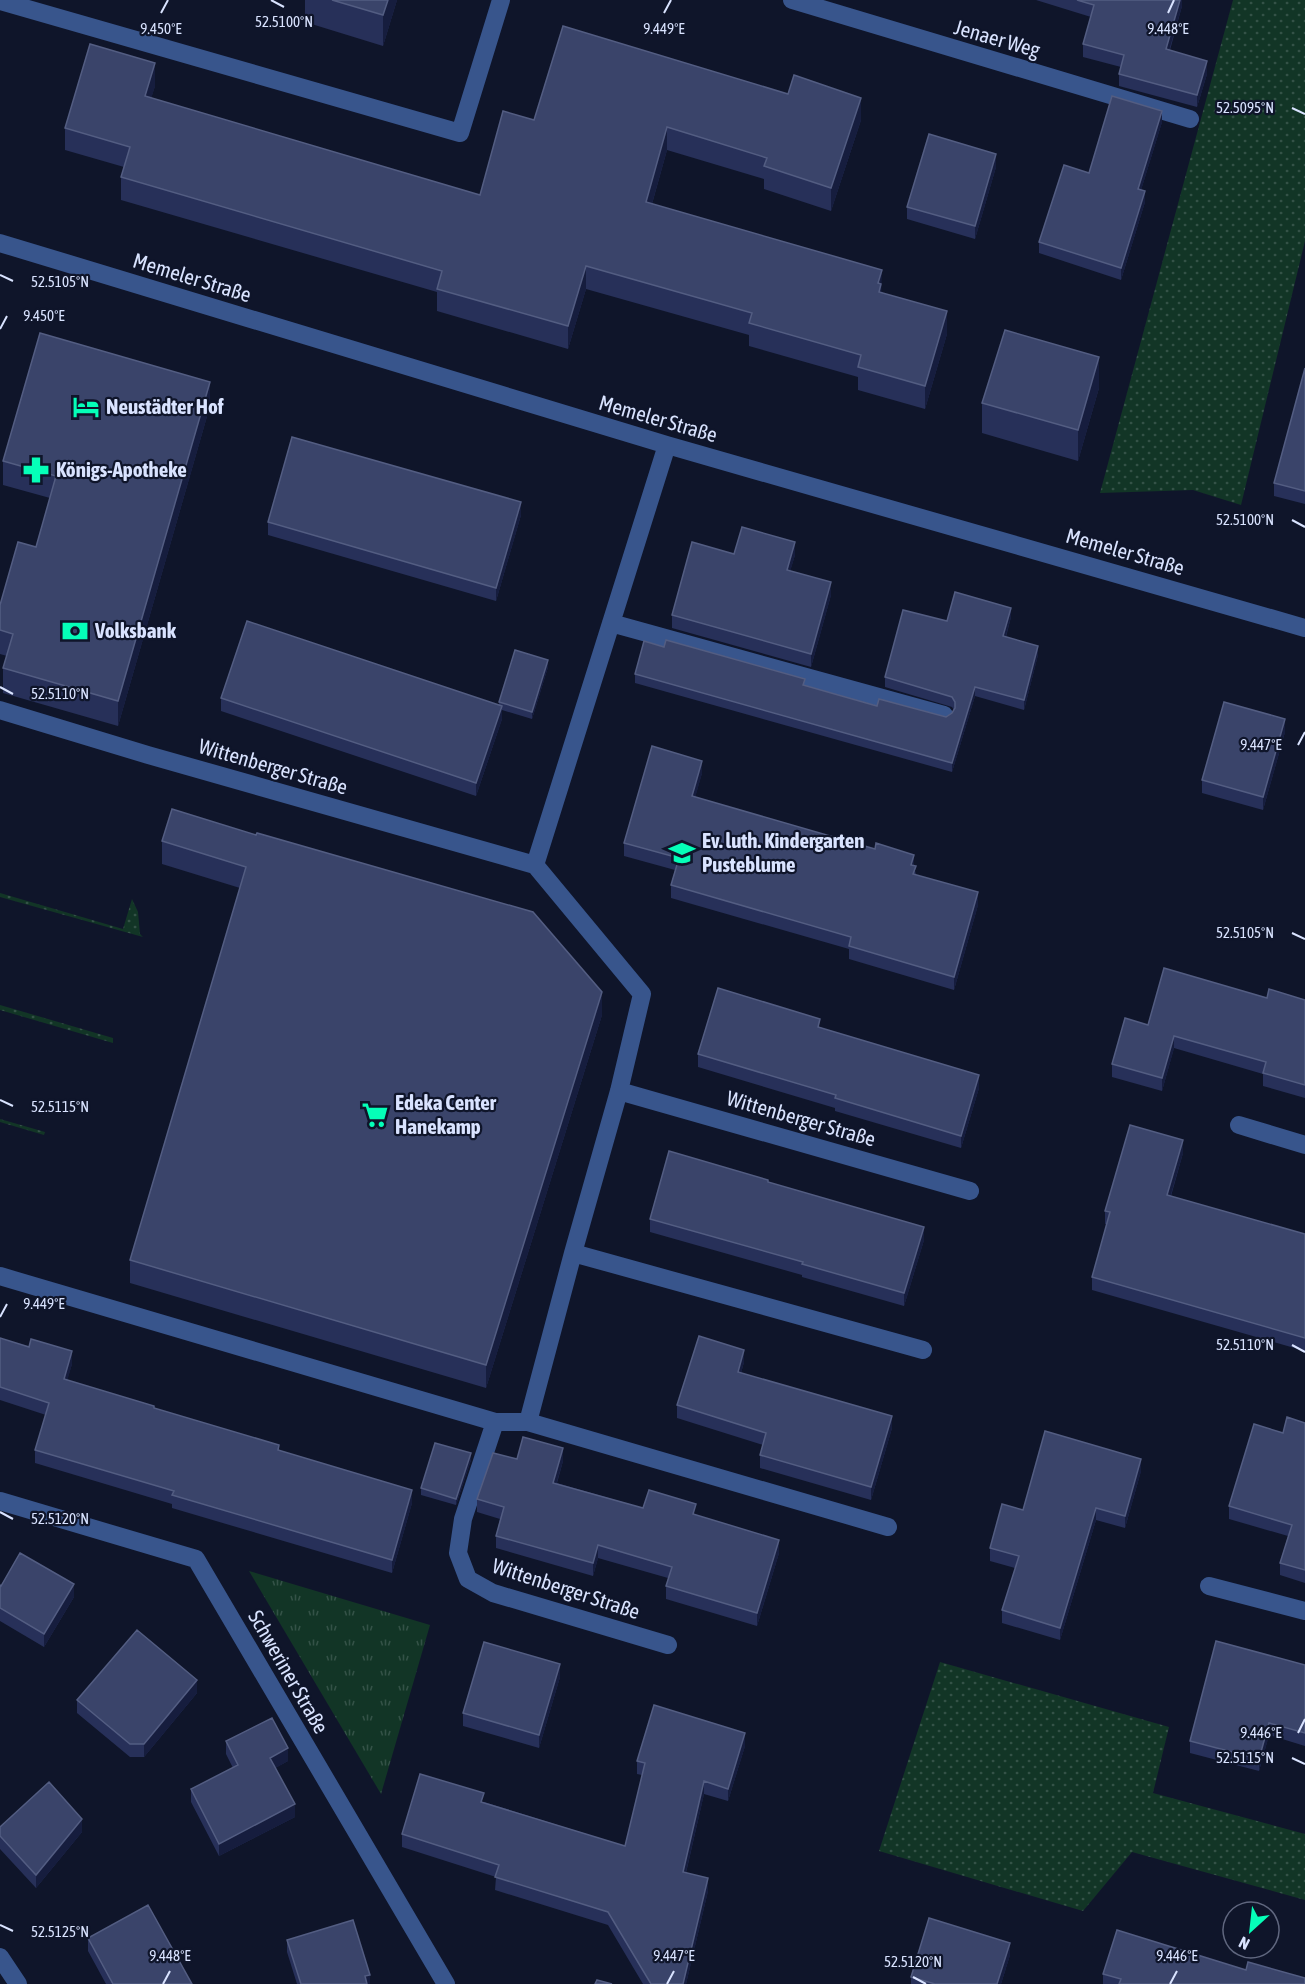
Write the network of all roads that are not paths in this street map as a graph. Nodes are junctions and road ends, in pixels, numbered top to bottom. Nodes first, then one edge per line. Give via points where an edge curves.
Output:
1 (501, 0) edge
2 (792, 0) edge
3 (0, 1) edge
4 (1190, 119) dead end
5 (0, 243) edge
6 (667, 445) junction
7 (611, 623) junction
8 (1305, 628) edge
9 (0, 710) edge
10 (944, 715) edge
11 (535, 865) junction
12 (619, 1090) junction
13 (1239, 1125) dead end
14 (1305, 1144) edge
15 (970, 1191) dead end
16 (573, 1253) junction
17 (0, 1276) edge
18 (923, 1350) dead end
19 (495, 1422) junction
20 (528, 1422) junction
21 (0, 1501) edge
22 (888, 1527) dead end
23 (1209, 1586) dead end
24 (1305, 1611) edge
25 (668, 1645) dead end
26 (0, 1957) edge
27 (18, 1984) edge
28 (446, 1984) edge

1 - 3 street via 460,133
2 - 4 street, Jenaer Weg
5 - 6 street, Memeler Straße
6 - 7 street
6 - 8 street, Memeler Straße
7 - 10 street
7 - 11 street
9 - 11 street, Wittenberger Straße
11 - 12 street via 642,993
12 - 15 street, Wittenberger Straße
12 - 16 street
13 - 14 street
16 - 18 street
16 - 20 street
17 - 19 street
19 - 20 street
19 - 25 street, Wittenberger Straße via 464,1519 458,1553 468,1579 493,1593
20 - 22 street
21 - 28 street, Schweriner Straße via 196,1559
23 - 24 street
26 - 27 street

